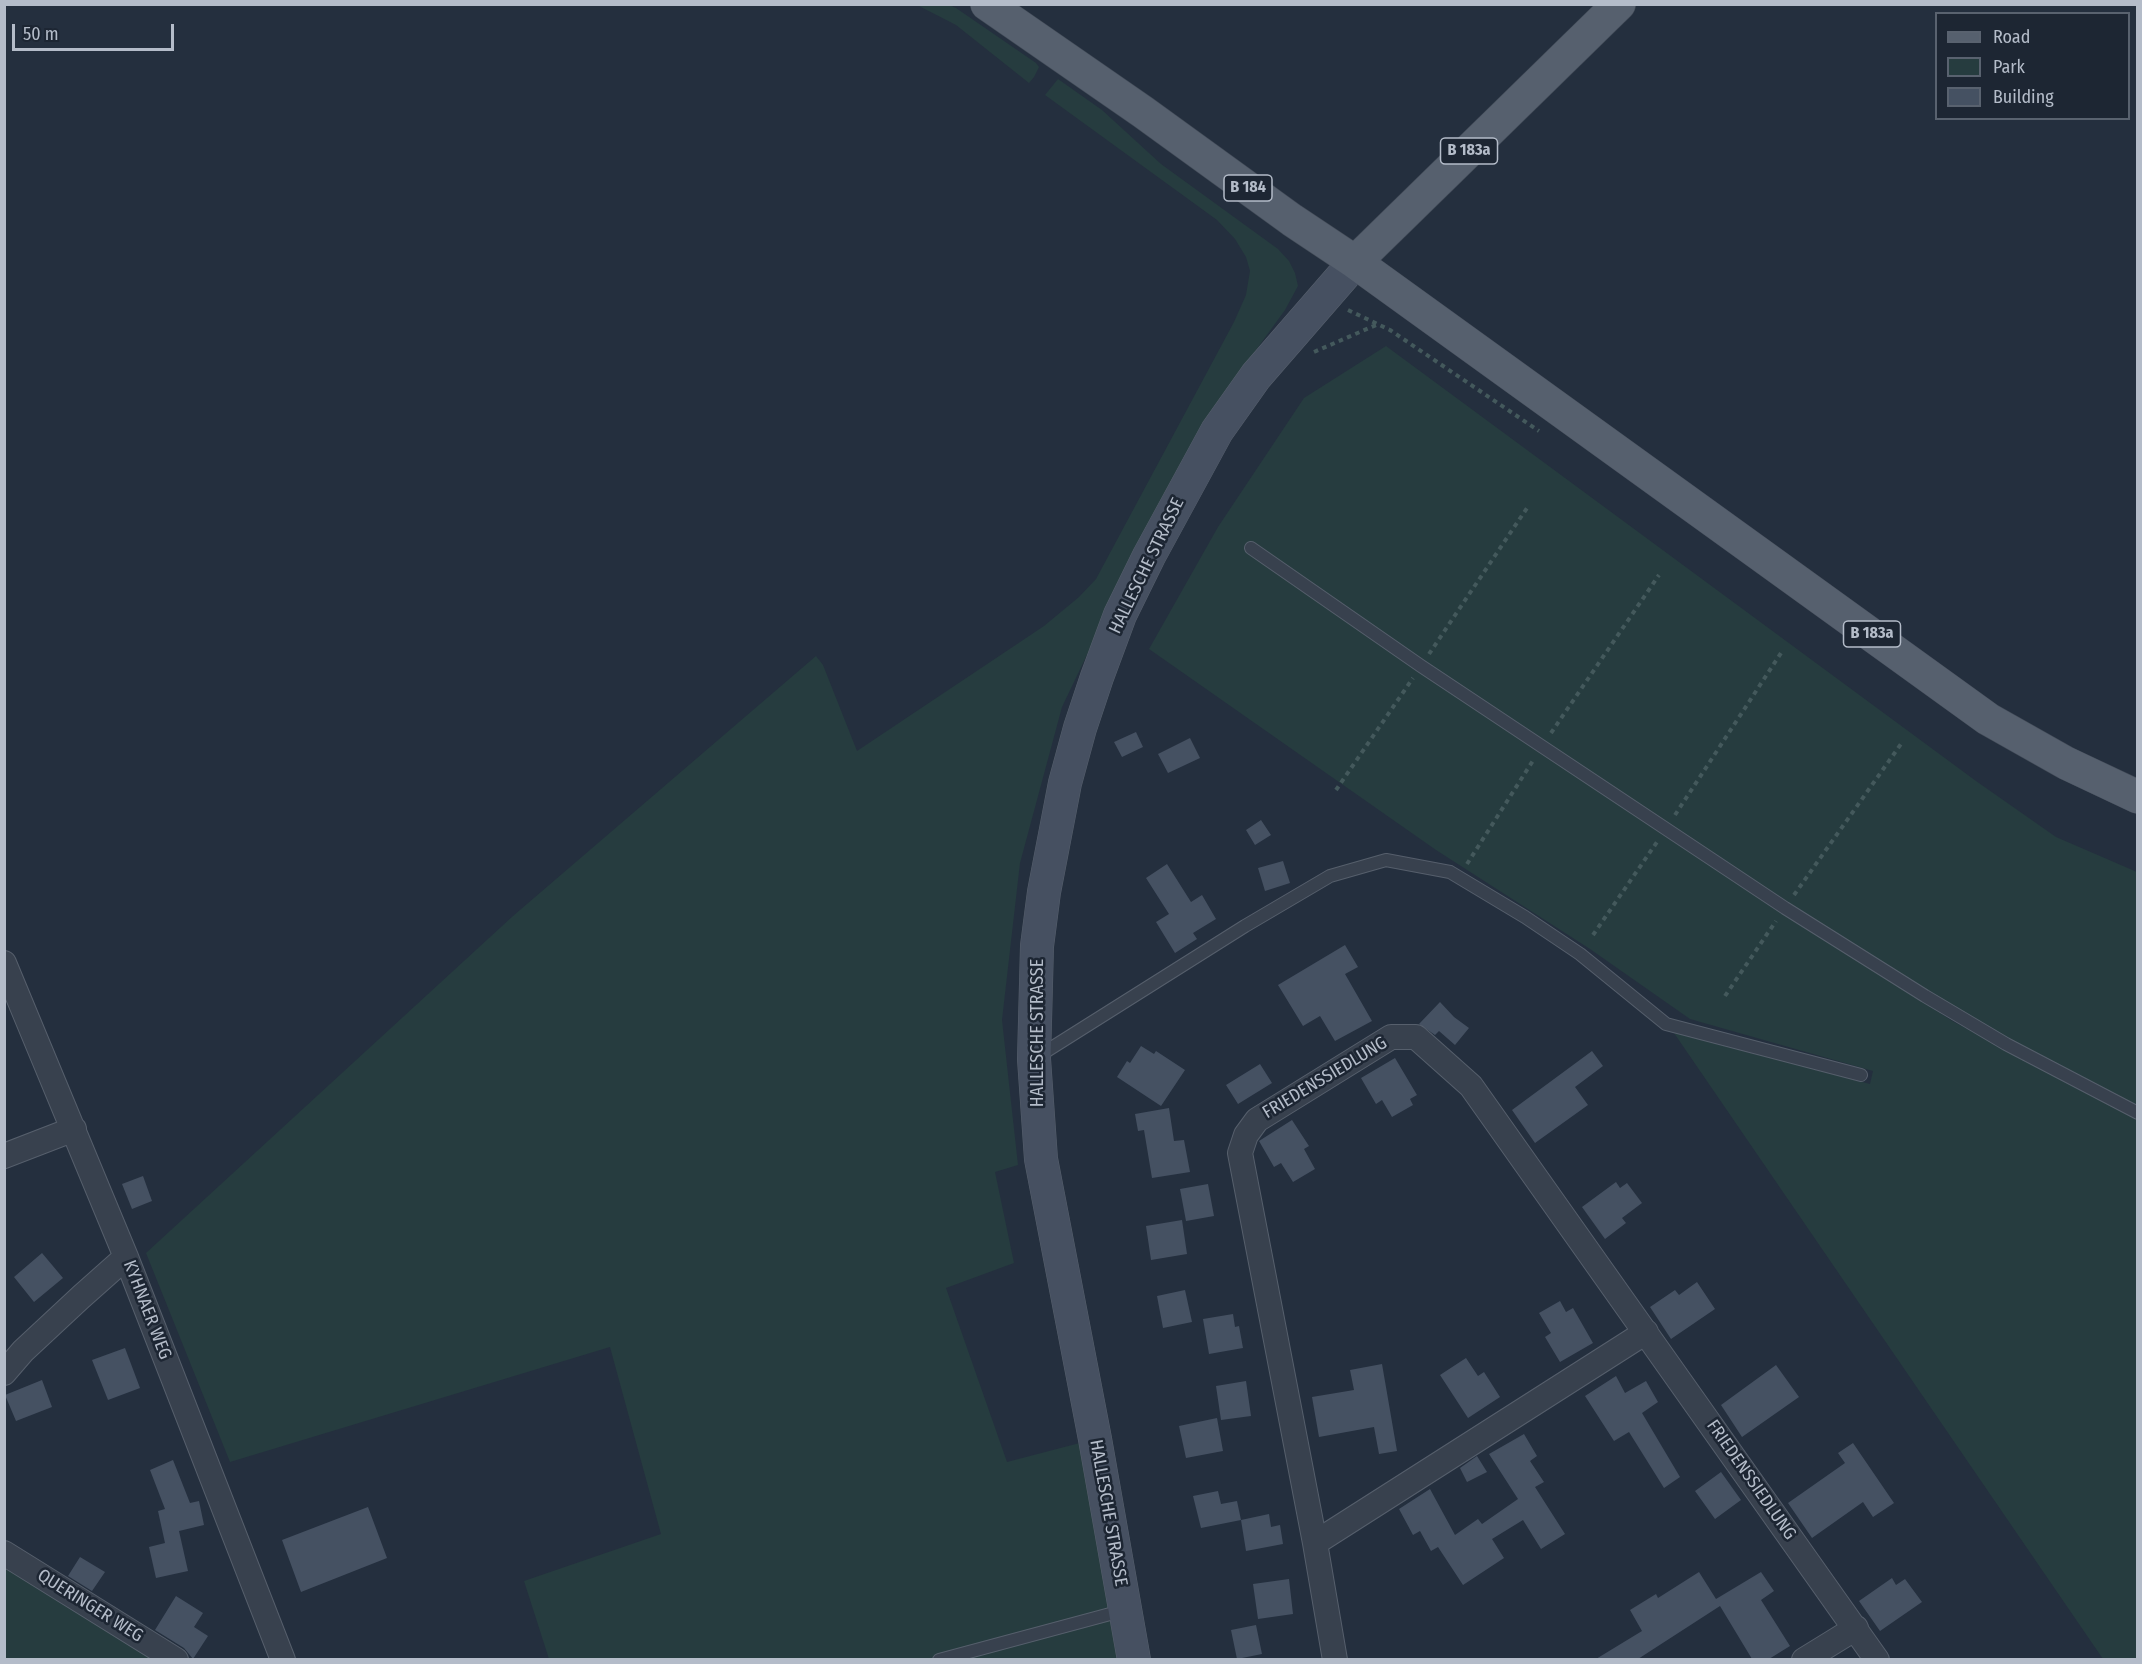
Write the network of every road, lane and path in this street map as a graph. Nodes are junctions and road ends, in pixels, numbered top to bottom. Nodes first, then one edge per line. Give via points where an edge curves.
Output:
1 (987, 4) edge
2 (1619, 4) edge
3 (1355, 262) junction
4 (1377, 324) dead end
5 (1312, 353) dead end
6 (1527, 508) dead end
7 (1251, 548) dead end
8 (1659, 575) dead end
9 (1781, 653) dead end
10 (1421, 666) junction
11 (1901, 744) dead end
12 (1542, 746) junction
13 (1336, 790) dead end
14 (2138, 797) edge
15 (1666, 829) junction
16 (1462, 872) dead end
17 (1785, 908) junction
18 (1593, 935) dead end
19 (4, 963) edge
20 (1725, 996) dead end
21 (12, 1004) edge
22 (1034, 1059) junction
23 (1861, 1075) dead end
24 (2138, 1113) edge
25 (74, 1129) junction
26 (4, 1156) edge
27 (126, 1257) junction
28 (1646, 1332) junction
29 (4, 1373) edge
30 (1315, 1543) junction
31 (4, 1553) edge
32 (1126, 1610) junction
33 (1856, 1628) junction
34 (176, 1659) edge
35 (283, 1659) edge
36 (939, 1659) edge
37 (1134, 1659) edge
38 (1335, 1659) edge
39 (1804, 1659) edge
40 (1877, 1659) edge

1 - 3 main road, B 184
2 - 3 main road, B 183a
3 - 14 main road, B 183a via 1988,719 2066,763
3 - 22 street, HALLESCHE STRASSE via 1256,376 1217,431 1120,615 1096,677 1065,783 1037,946
4 - 5 path
6 - 10 path
7 - 10 lane
8 - 12 path
9 - 15 path
10 - 12 lane
10 - 13 path
11 - 17 path
12 - 15 lane
12 - 16 path
15 - 17 lane
15 - 18 path
17 - 20 path
17 - 24 lane via 1947,1010
19 - 21 street, KYHNAER WEG
21 - 25 street, KYHNAER WEG
22 - 23 lane via 1330,876 1386,860 1450,872 1580,954 1666,1024
22 - 32 street, HALLESCHE STRASSE via 1041,1159
25 - 26 street
25 - 27 street, KYHNAER WEG
27 - 29 street
27 - 35 street, KYHNAER WEG
28 - 30 street
28 - 30 street, FRIEDENSSIEDLUNG via 1470,1086 1416,1037 1391,1037 1257,1120 1240,1153
28 - 33 street, FRIEDENSSIEDLUNG
30 - 38 street, FRIEDENSSIEDLUNG
31 - 34 street, QUERINGER WEG
32 - 36 lane
32 - 37 street, HALLESCHE STRASSE
33 - 39 street
33 - 40 street, FRIEDENSSIEDLUNG

